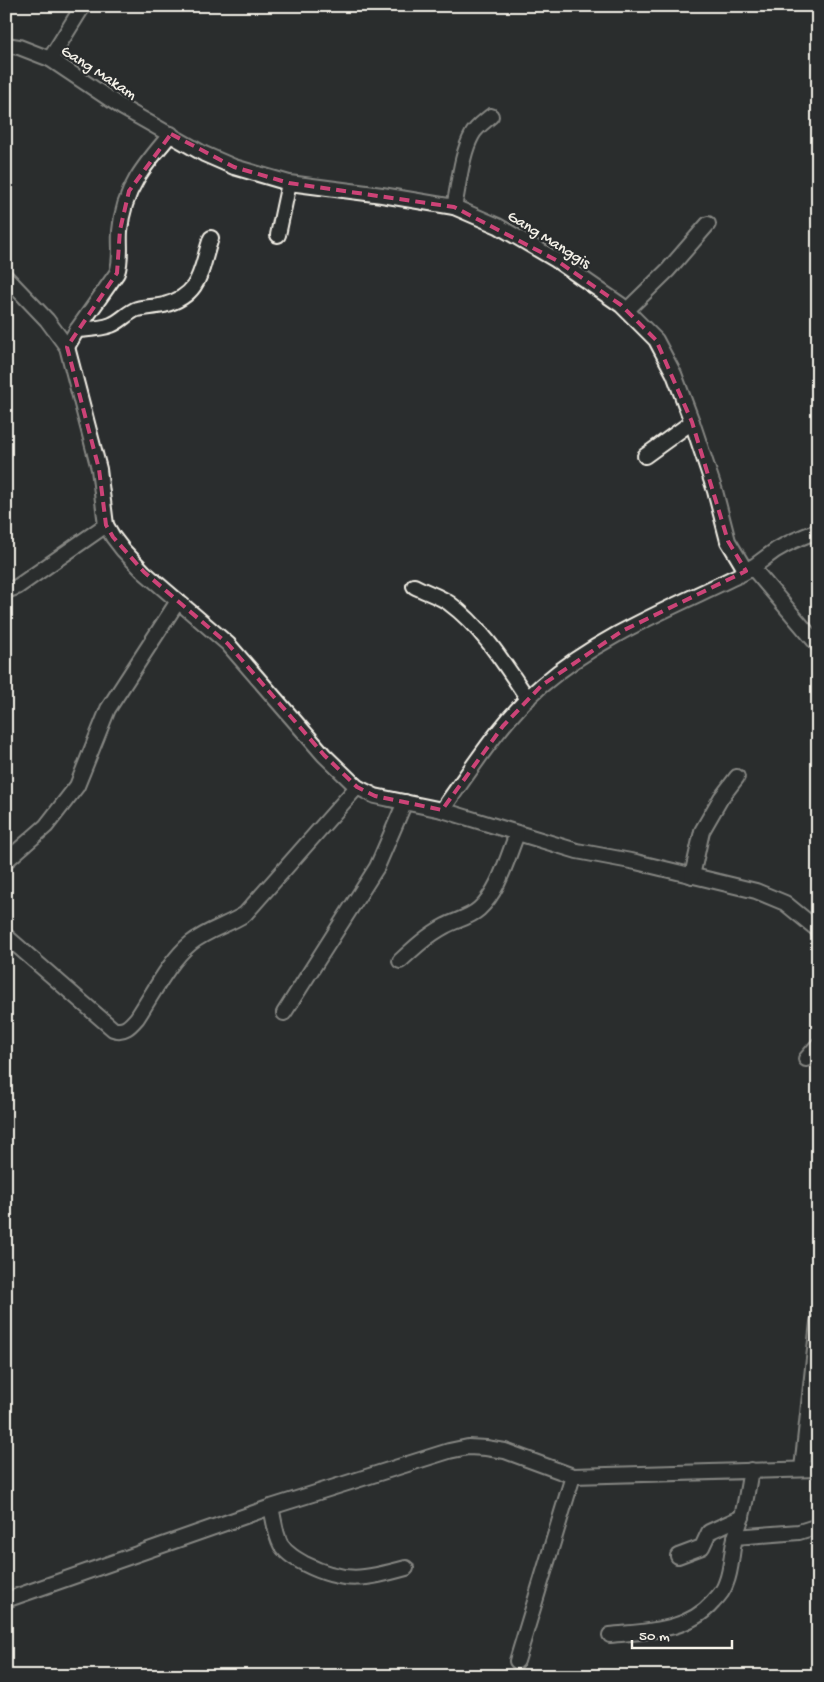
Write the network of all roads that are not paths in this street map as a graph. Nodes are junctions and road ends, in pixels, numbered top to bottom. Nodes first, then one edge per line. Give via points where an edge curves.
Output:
1 (83, 6) edge
2 (6, 44) edge
3 (50, 59) junction
4 (491, 116) dead end
5 (171, 134) junction
6 (289, 183) junction
7 (454, 207) junction
8 (708, 224) dead end
9 (278, 235) dead end
10 (211, 238) dead end
11 (6, 277) edge
12 (627, 310) junction
13 (77, 330) junction
14 (67, 347) junction
15 (692, 422) junction
16 (645, 456) dead end
17 (106, 525) junction
18 (818, 531) edge
19 (749, 569) junction
20 (414, 586) dead end
21 (6, 591) edge
22 (178, 601) junction
23 (818, 645) edge
24 (528, 699) junction
25 (737, 777) dead end
26 (357, 787) junction
27 (404, 802) junction
28 (442, 810) junction
29 (517, 834) junction
30 (6, 861) edge
31 (692, 876) junction
32 (818, 930) edge
33 (6, 936) edge
34 (400, 961) dead end
35 (284, 1013) dead end
36 (818, 1045) edge
37 (806, 1059) dead end
38 (818, 1322) edge
39 (802, 1469) junction
40 (818, 1469) edge
41 (751, 1470) junction
42 (573, 1476) junction
43 (271, 1507) junction
44 (742, 1517) junction
45 (818, 1526) edge
46 (735, 1537) junction
47 (678, 1556) dead end
48 (406, 1568) dead end
49 (6, 1600) edge
50 (610, 1635) dead end
51 (517, 1661) dead end

1 - 3 street
2 - 3 street, Gang Makam
3 - 5 street, Gang Makam via 123,108
4 - 7 street via 472,136
5 - 6 street, Gang Manggis via 234,167
5 - 13 street via 149,159 129,191 120,230 120,266
6 - 7 street, Gang Manggis
6 - 9 street
7 - 12 street, Gang Manggis via 498,226 556,260
8 - 12 street via 674,264
10 - 13 street via 195,286 184,297 164,305 136,309 111,326
11 - 14 street via 47,320
12 - 15 street, Gang Manggis via 656,340 674,374
13 - 14 street
14 - 17 street via 99,469
15 - 16 street
15 - 19 street, Gang Manggis via 728,541
17 - 21 street via 17,587
17 - 22 street via 123,550
18 - 19 street via 777,549
19 - 23 street, Gang Manggis
19 - 24 street via 622,631 577,660
20 - 24 street via 449,603 481,632
22 - 26 street via 228,644 324,755
22 - 30 street via 108,709 77,786 46,826
24 - 28 street via 503,726
25 - 31 street via 702,832
26 - 27 street via 375,796
26 - 33 street via 245,914 207,932 179,954 137,1018 125,1029 112,1029
27 - 28 street
27 - 35 street via 377,867
28 - 29 street
29 - 31 street via 577,851
29 - 34 street via 496,884 479,909 425,938
31 - 32 street via 756,891 785,903
36 - 37 street
38 - 39 street
39 - 40 street
39 - 41 street
41 - 42 street
41 - 44 street
42 - 43 street via 505,1451 468,1447
42 - 51 street
43 - 48 street via 280,1543 295,1559 322,1572 343,1578 364,1578
43 - 49 street
44 - 46 street
44 - 47 street via 709,1532 702,1547
45 - 46 street via 799,1532
46 - 50 street via 726,1585 700,1615 675,1626

